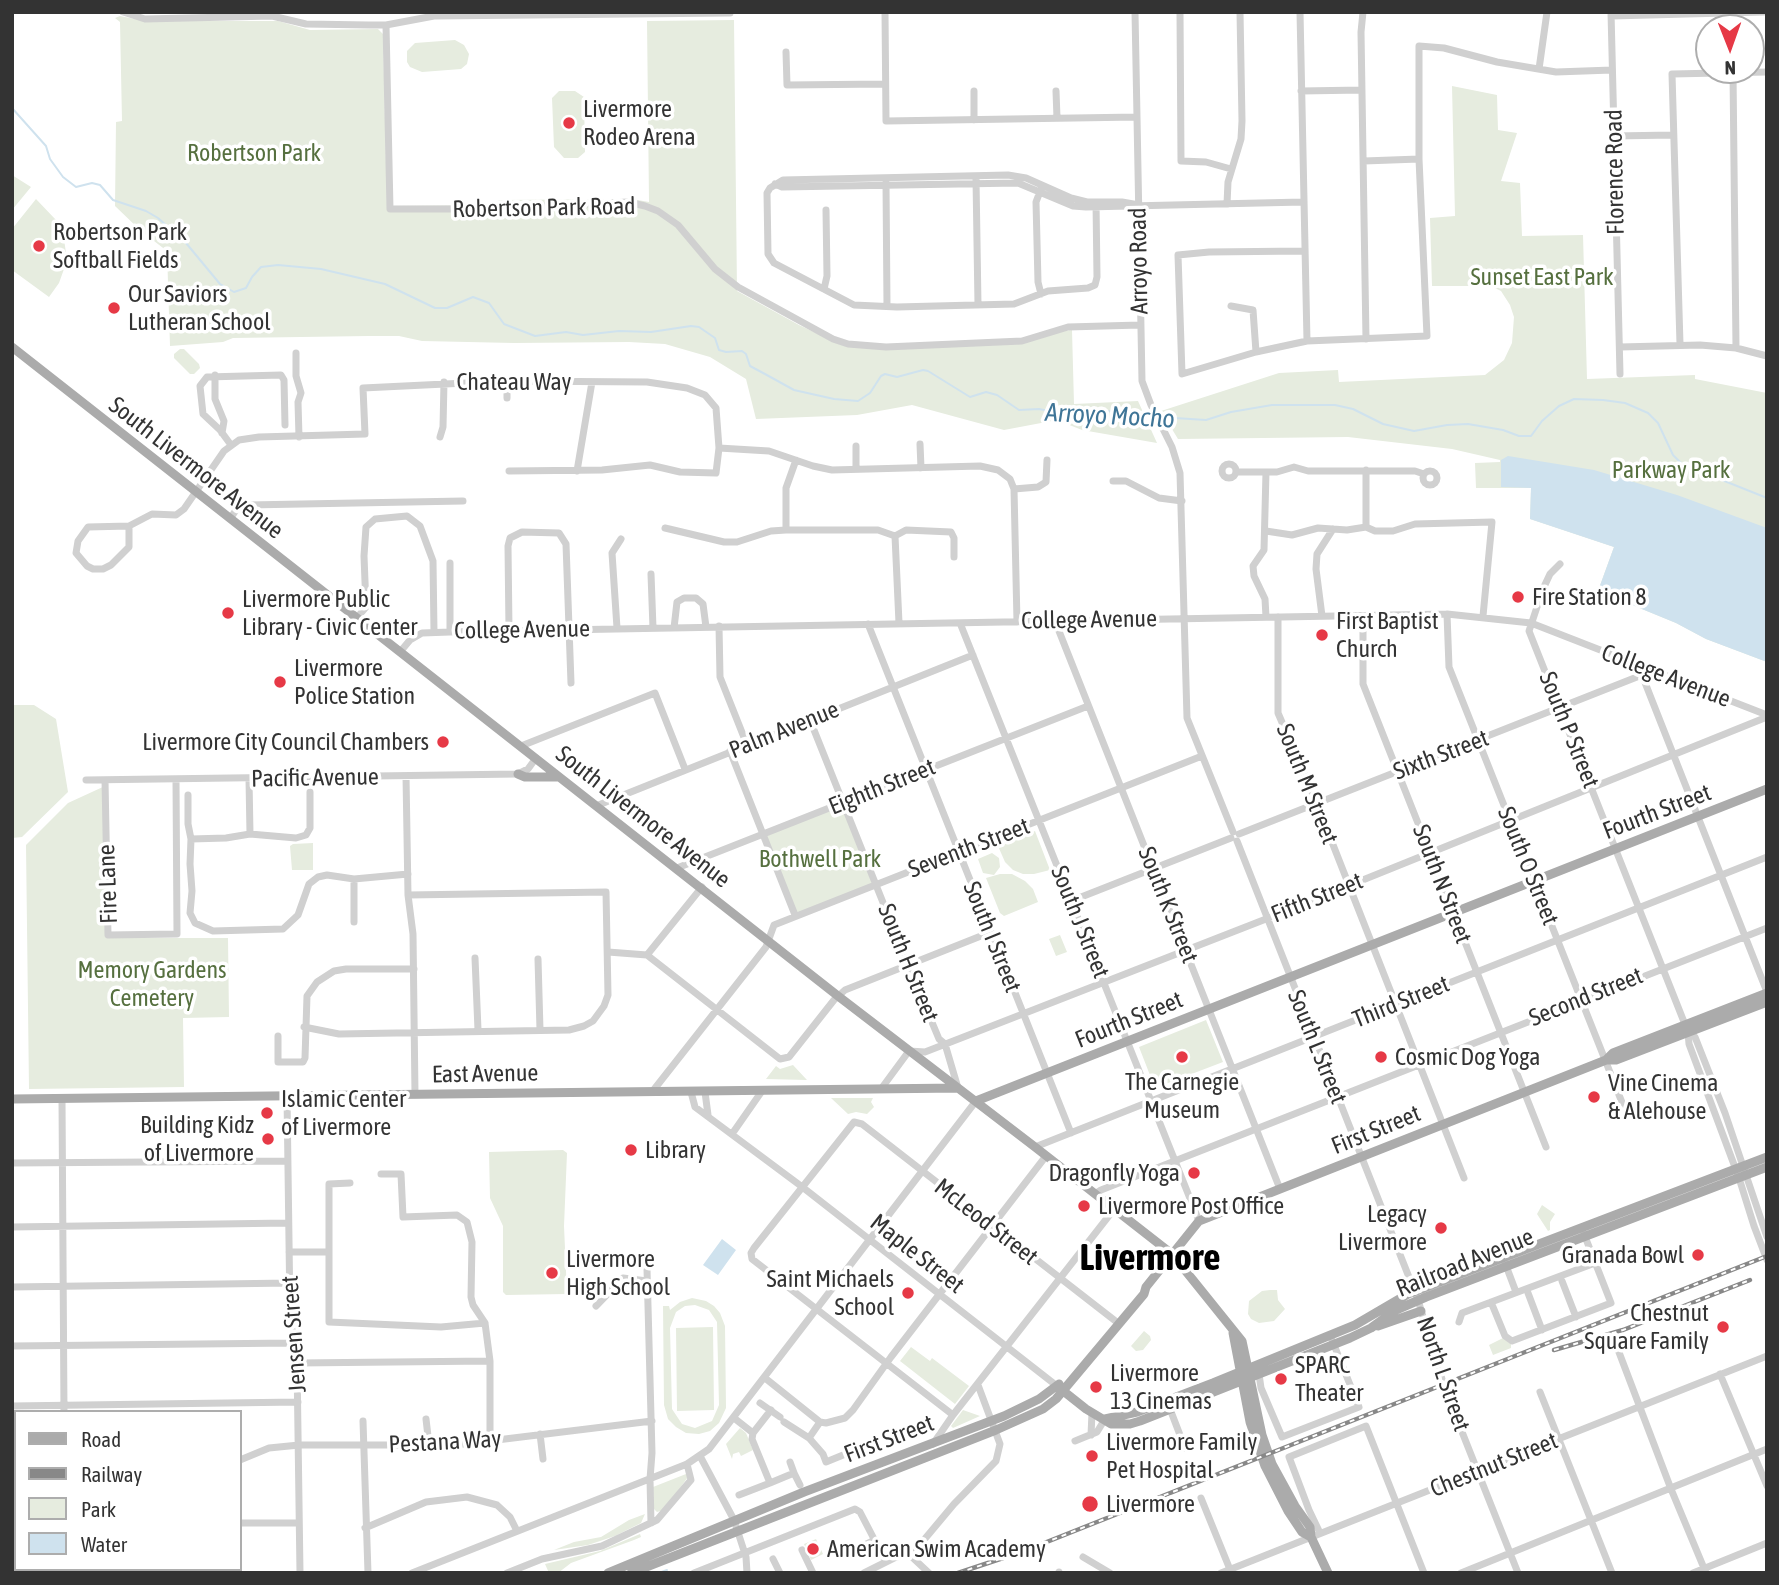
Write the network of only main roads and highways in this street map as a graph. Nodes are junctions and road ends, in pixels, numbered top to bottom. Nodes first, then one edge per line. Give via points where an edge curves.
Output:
1 (12, 347) edge
2 (518, 774) road end
3 (561, 778) junction
4 (1767, 789) edge
5 (1767, 992) edge
6 (1767, 1002) edge
7 (1687, 1028) junction
8 (958, 1088) junction
9 (12, 1099) edge
10 (976, 1101) junction
11 (1767, 1157) edge
12 (1767, 1167) edge
13 (1742, 1172) junction
14 (1172, 1254) junction
15 (1416, 1296) junction
16 (1421, 1311) road end
17 (1364, 1332) junction
18 (1332, 1340) junction
19 (1248, 1375) junction
20 (1060, 1388) junction
21 (1105, 1419) junction
22 (994, 1425) junction
23 (736, 1525) junction
24 (608, 1573) edge
25 (631, 1573) edge
26 (1328, 1573) edge

1 - 3 main road, South Livermore Avenue
2 - 3 main road
3 - 8 main road, South Livermore Avenue
4 - 10 main road, Fourth Street
5 - 7 main road, First Street
6 - 7 main road, First Street
7 - 14 main road, First Street via 1616,1060 1605,1060 1199,1221
8 - 9 main road, East Avenue
8 - 10 main road, South Livermore Avenue
10 - 14 main road, South Livermore Avenue
11 - 13 main road, Railroad Avenue
12 - 13 main road, Railroad Avenue
13 - 15 main road, Railroad Avenue
14 - 19 main road, South Livermore Avenue via 1222,1314
14 - 20 main road, First Street via 1144,1294
15 - 17 main road, Railroad Avenue
15 - 18 main road, Railroad Avenue via 1391,1302
16 - 17 main road
17 - 18 main road, Railroad Avenue
18 - 19 main road, Railroad Avenue
19 - 21 main road, Railroad Avenue
19 - 21 main road, Railroad Avenue via 1130,1424 1111,1424
19 - 26 main road, South Livermore Avenue via 1252,1430 1265,1466 1302,1532 1316,1535
20 - 21 main road, Maple Street
20 - 22 main road, First Street via 1043,1409
22 - 23 main road, First Street
22 - 23 main road, First Street via 932,1444
23 - 24 main road, First Street
23 - 25 main road, First Street

